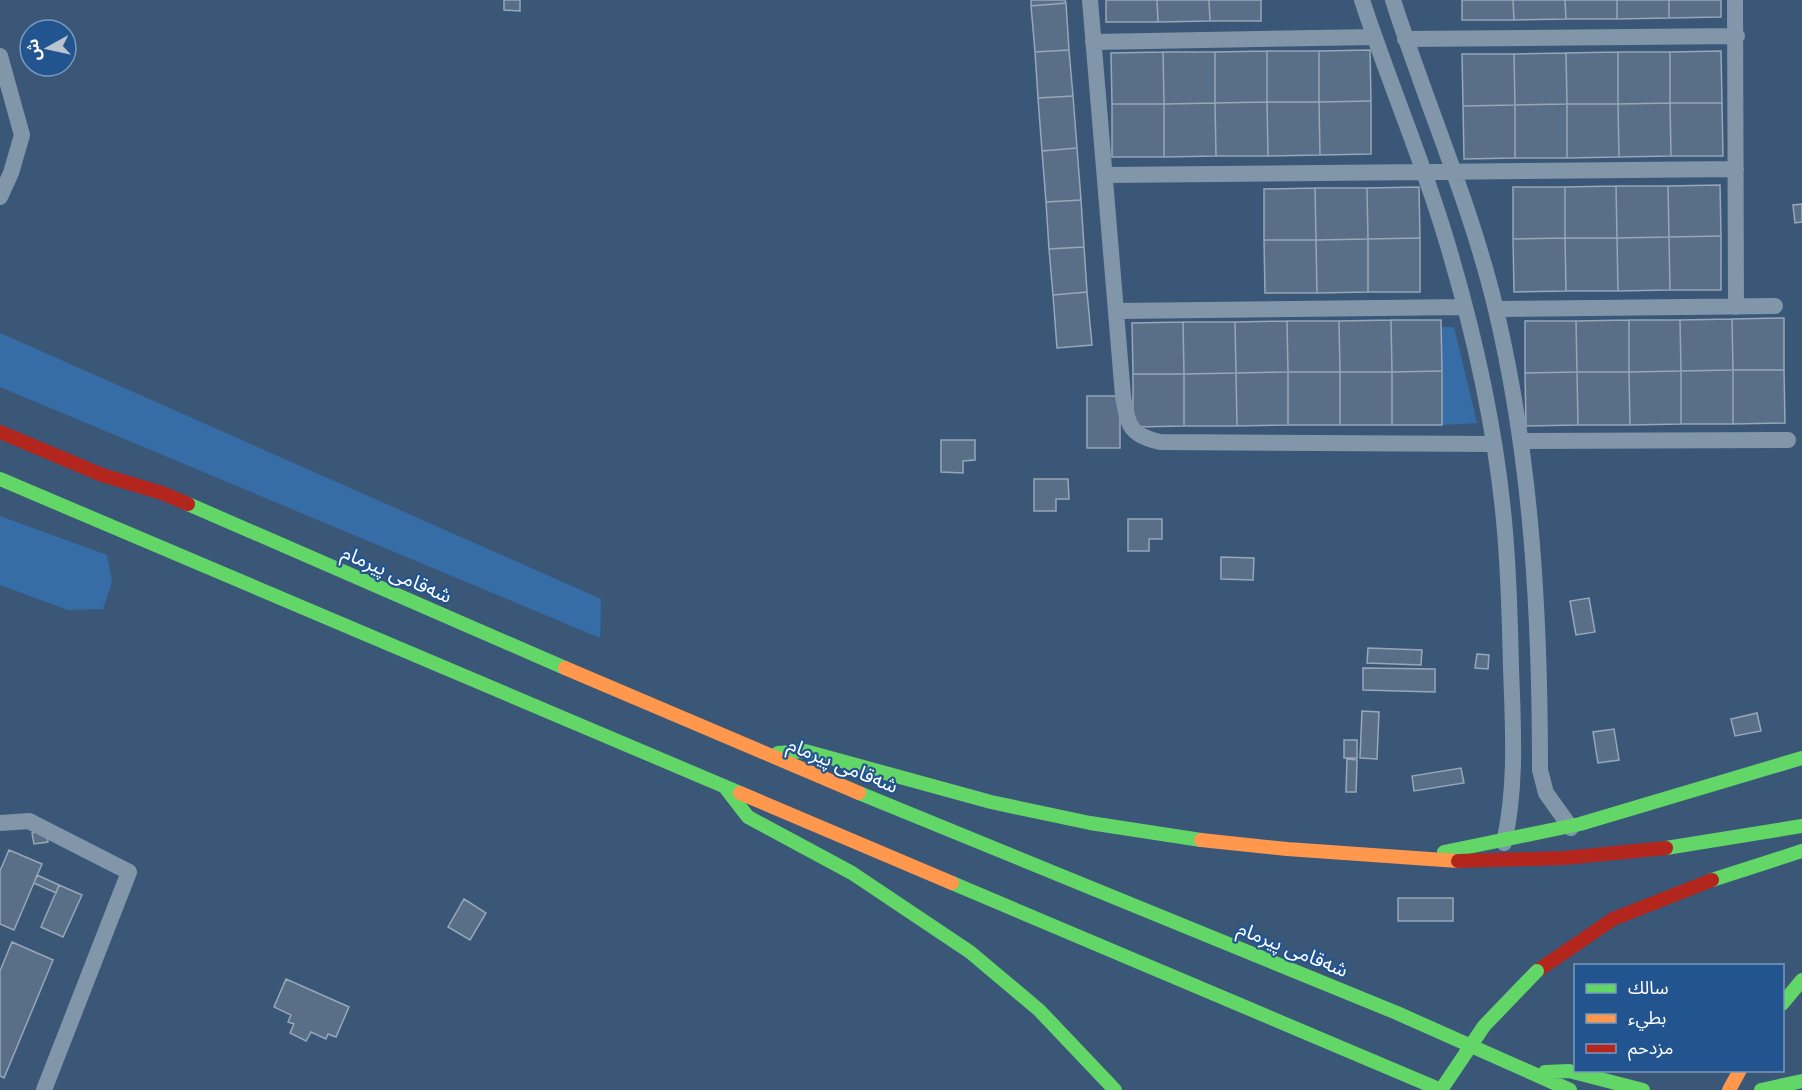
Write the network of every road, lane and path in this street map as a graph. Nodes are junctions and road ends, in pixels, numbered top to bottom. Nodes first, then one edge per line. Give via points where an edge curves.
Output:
1 (1090, 0) edge
2 (1362, 0) edge
3 (1393, 0) edge
4 (1735, 0) edge
5 (1737, 36) junction
6 (1374, 37) junction
7 (1405, 39) junction
8 (1093, 42) junction
9 (0, 56) edge
10 (1736, 169) junction
11 (1423, 171) junction
12 (1456, 173) junction
13 (1105, 175) junction
14 (0, 197) edge
15 (1775, 306) dead end
16 (1736, 307) junction
17 (1465, 308) junction
18 (1496, 309) junction
19 (1116, 311) junction
20 (0, 432) edge
21 (1788, 440) dead end
22 (1522, 441) junction
23 (1493, 444) junction
24 (0, 479) edge
25 (767, 755) junction
26 (1802, 758) edge
27 (722, 784) junction
28 (0, 823) edge
29 (1802, 826) edge
30 (1571, 828) junction
31 (1504, 843) junction
32 (1802, 851) edge
33 (1410, 857) junction
34 (1802, 980) edge
35 (1784, 1002) edge
36 (1528, 1072) junction
37 (1739, 1072) edge
38 (1802, 1081) edge
39 (44, 1090) edge
40 (1115, 1090) edge
41 (1441, 1090) edge
42 (1570, 1090) edge
43 (1643, 1090) edge
44 (1729, 1090) edge
45 (1761, 1090) edge

1 - 8 street
2 - 6 street
3 - 7 street
4 - 5 street
5 - 7 street
5 - 10 street
6 - 8 street
6 - 11 street
7 - 12 street
8 - 13 street
9 - 14 street via 22,135
10 - 12 street
10 - 16 street
11 - 12 street
11 - 13 street
11 - 17 street
12 - 18 street
13 - 19 street
15 - 16 street
16 - 18 street
17 - 19 street
17 - 23 street
18 - 22 street
19 - 23 street via 1126,416 1133,431 1144,439
20 - 25 main road, شەقامی پیرمام via 102,475 162,494
21 - 22 street
22 - 30 street via 1536,565 1540,770 1546,793
23 - 31 street via 1509,586 1514,769
24 - 27 main road
25 - 33 main road via 805,751 991,802 1214,843
25 - 36 main road, شەقامی پیرمام via 1397,1012
26 - 30 main road
27 - 40 main road via 748,817 852,873 970,952 1039,1010
27 - 41 main road
28 - 39 street via 29,821 129,872
29 - 33 main road via 1706,843 1590,856 1484,862
30 - 31 main road
31 - 33 main road
32 - 41 main road, bridge via 1672,894 1623,914 1579,940 1537,971 1489,1019
34 - 35 main road
36 - 42 main road, شەقامی پیرمام
36 - 43 main road via 1569,1071
37 - 44 main road
38 - 45 main road

